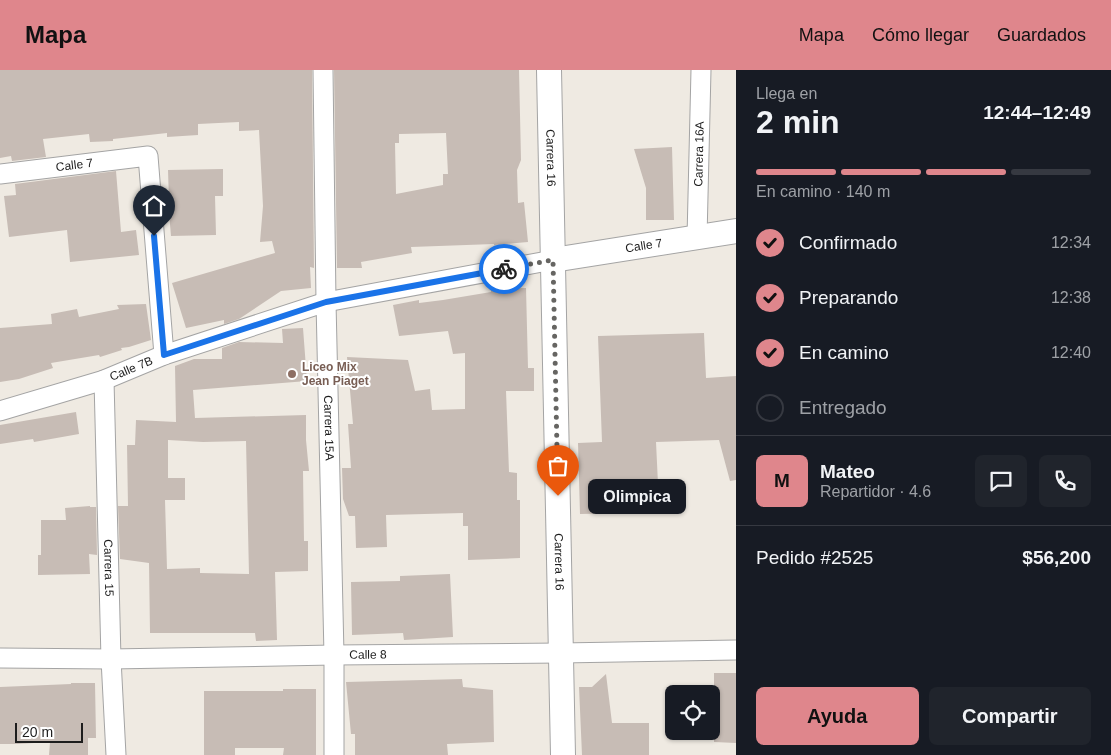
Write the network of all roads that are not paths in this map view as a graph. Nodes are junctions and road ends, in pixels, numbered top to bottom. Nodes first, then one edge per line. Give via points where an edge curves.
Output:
1 (323, 70) edge
2 (549, 70) edge
3 (701, 70) edge
4 (0, 174) edge
5 (736, 231) edge
6 (697, 238) junction
7 (553, 260) junction
8 (326, 302) junction
9 (164, 355) junction
10 (104, 380) junction
11 (0, 411) edge
12 (736, 650) edge
13 (561, 653) junction
14 (334, 655) junction
15 (0, 658) edge
16 (111, 659) junction
17 (116, 755) edge
18 (334, 755) edge
19 (563, 755) edge

1 - 8 street, Carrera 15A
2 - 7 street, Carrera 16
3 - 6 street, Carrera 16A
4 - 9 street, Calle 7 via 148,156
5 - 6 street, Calle 7
6 - 7 street, Calle 7
7 - 8 street, Calle 7B
7 - 13 street, Carrera 16
8 - 9 street, Calle 7B
8 - 14 street, Carrera 15A
9 - 10 street, Calle 7B
10 - 11 street, Calle 7B
10 - 16 street, Carrera 15
12 - 13 street, Calle 8
13 - 14 street, Calle 8
13 - 19 street, Carrera 16
14 - 16 street, Calle 8
14 - 18 street, Carrera 15A
15 - 16 street, Calle 8
16 - 17 street, Carrera 15

